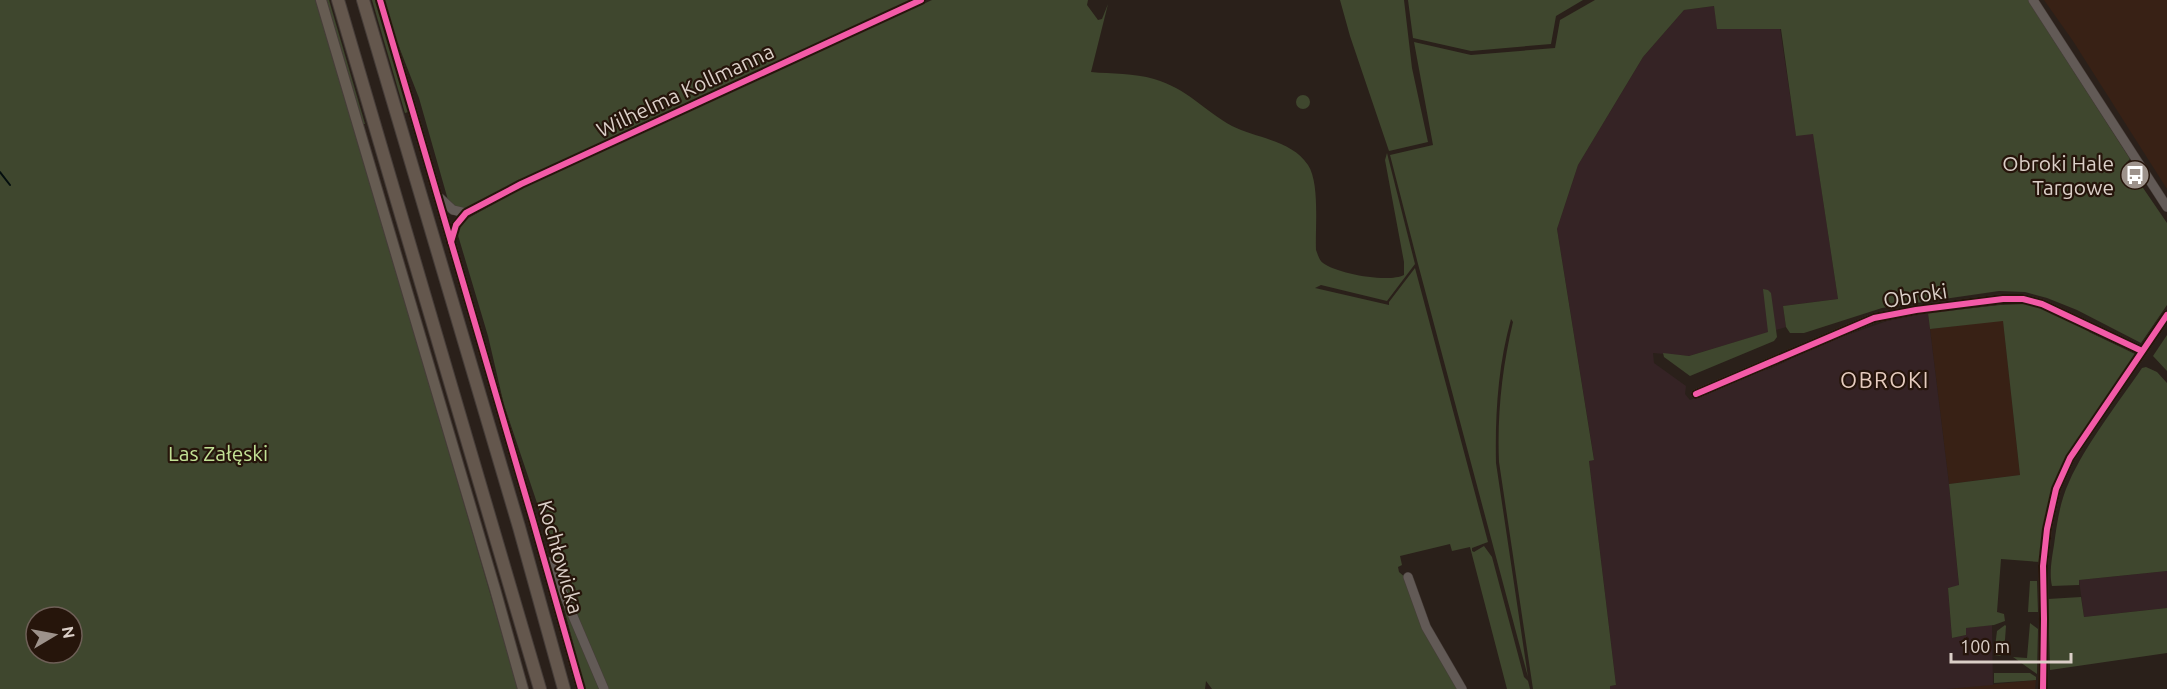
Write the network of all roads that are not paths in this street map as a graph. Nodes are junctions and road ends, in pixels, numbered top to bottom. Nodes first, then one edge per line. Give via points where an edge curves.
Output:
1 (321, 0) edge
2 (338, 0) edge
3 (363, 0) edge
4 (380, 0) edge
5 (921, 0) edge
6 (2033, 0) edge
7 (437, 194) junction
8 (2167, 207) edge
9 (466, 213) junction
10 (451, 242) junction
11 (2167, 315) edge
12 (2142, 351) junction
13 (1696, 394) dead end
14 (533, 521) junction
15 (1408, 577) dead end
16 (523, 689) edge
17 (540, 689) edge
18 (564, 689) edge
19 (581, 689) edge
20 (604, 689) edge
21 (1462, 689) edge
22 (2043, 689) edge

1 - 16 main road
2 - 17 highway
3 - 18 highway
4 - 7 street
5 - 9 street, Wilhelma Kollmanna
6 - 8 street
7 - 9 street via 453,210
7 - 10 street
9 - 10 street via 456,225
10 - 14 street, Kochłowicka
11 - 12 street
12 - 13 street, Obroki via 2042,304 2003,299 1874,318
12 - 22 street via 2070,458 2056,489 2043,566
14 - 19 street, Kochłowicka
14 - 20 street
15 - 21 street via 1426,627

